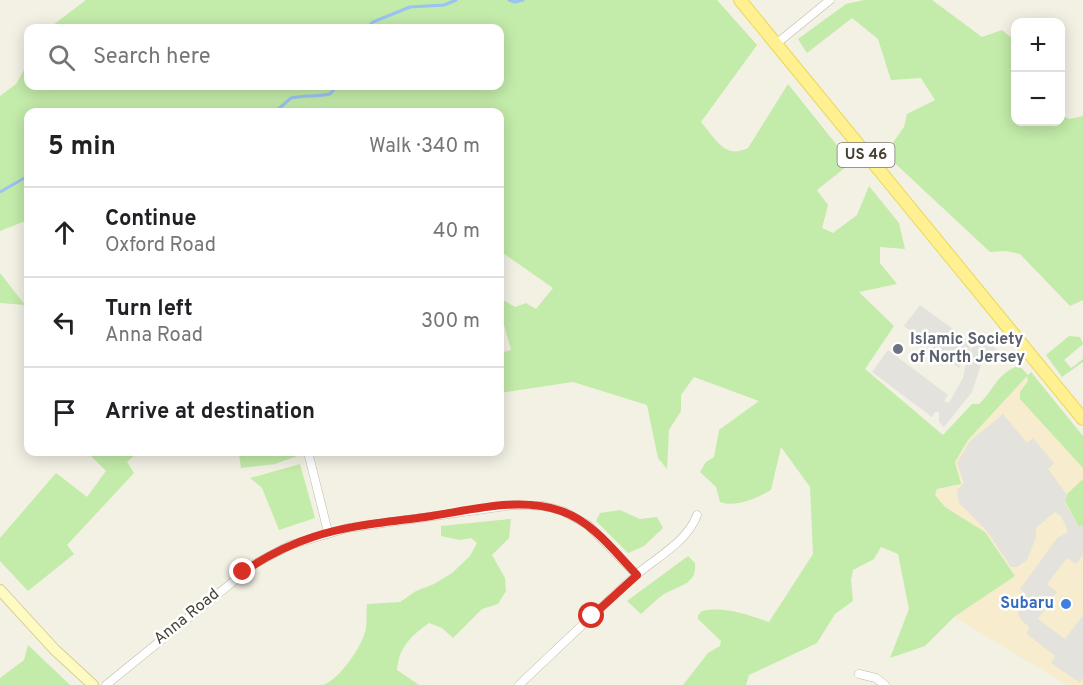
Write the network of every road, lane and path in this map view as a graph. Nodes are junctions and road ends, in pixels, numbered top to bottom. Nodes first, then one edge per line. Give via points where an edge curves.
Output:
1 (740, 0) edge
2 (830, 0) edge
3 (776, 44) junction
4 (1083, 419) edge
5 (309, 456) edge
6 (697, 515) dead end
7 (328, 532) junction
8 (637, 575) junction
9 (0, 590) edge
10 (859, 674) dead end
11 (93, 685) edge
12 (106, 685) edge
13 (519, 685) edge
14 (885, 685) edge

1 - 3 main road, US 46
2 - 3 street
3 - 4 main road, US 46
5 - 7 street
6 - 8 street via 682,537
7 - 8 street, Anna Road via 506,506 538,505 582,521
7 - 12 street, Anna Road via 290,545 250,567
8 - 13 street
9 - 11 street
10 - 14 street

